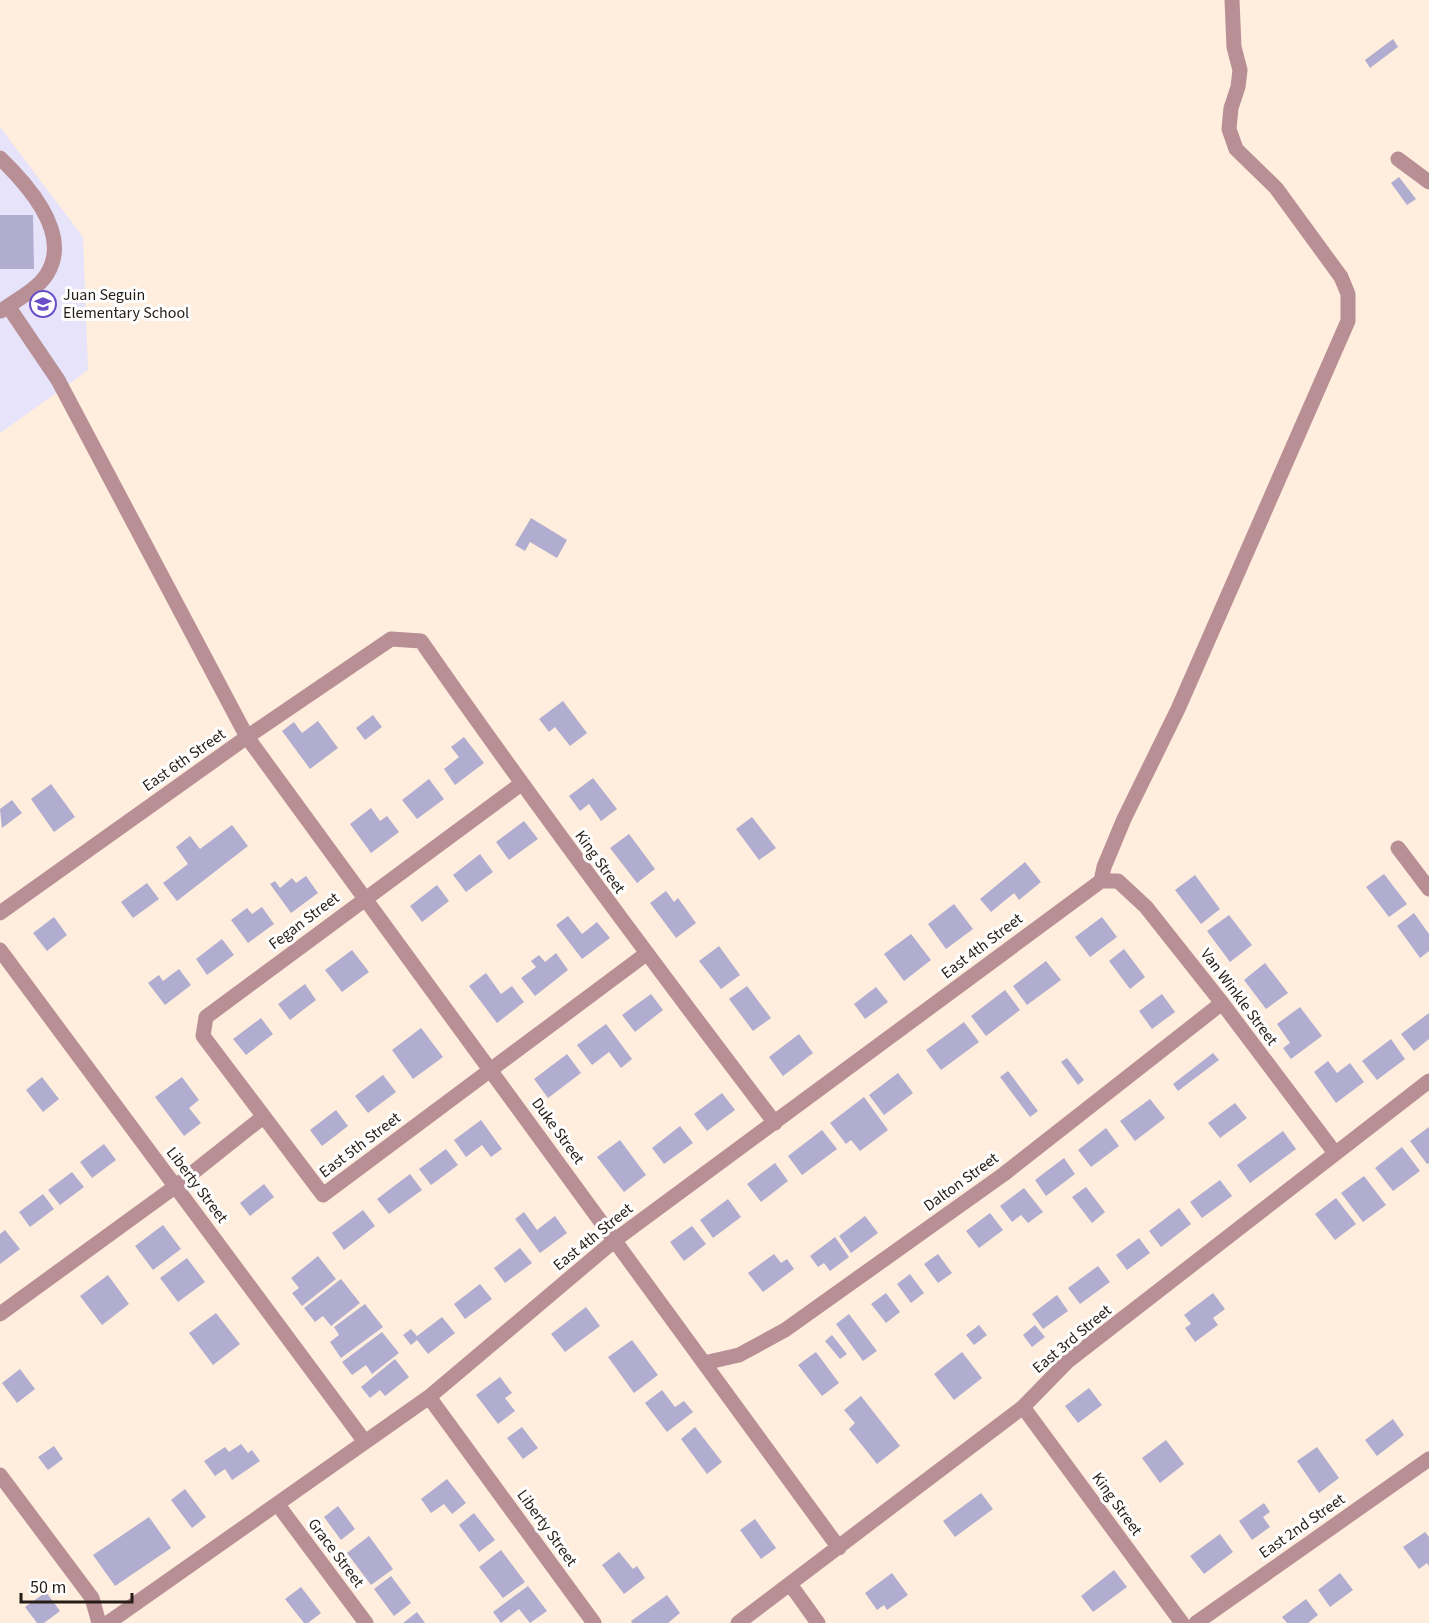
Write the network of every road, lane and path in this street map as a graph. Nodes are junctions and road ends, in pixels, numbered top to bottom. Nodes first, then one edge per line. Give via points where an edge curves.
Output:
1 (1232, 0) edge
2 (0, 158) edge
3 (1398, 159) dead end
4 (1429, 183) edge
5 (4, 309) edge
6 (391, 639) joint
7 (247, 737) junction
8 (520, 784) junction
9 (1398, 848) dead end
10 (1101, 880) junction
11 (1429, 889) edge
12 (365, 898) junction
13 (0, 913) edge
14 (0, 950) edge
15 (646, 954) junction
16 (1222, 1003) junction
17 (490, 1069) junction
18 (1429, 1081) edge
19 (263, 1118) junction
20 (775, 1123) junction
21 (1335, 1153) junction
22 (176, 1186) junction
23 (615, 1240) junction
24 (0, 1314) edge
25 (704, 1363) junction
26 (429, 1397) junction
27 (1023, 1407) junction
28 (365, 1442) junction
29 (1429, 1459) edge
30 (0, 1475) edge
31 (278, 1504) junction
32 (838, 1548) junction
33 (790, 1584) junction
34 (99, 1623) edge
35 (108, 1623) edge
36 (366, 1623) edge
37 (594, 1623) edge
38 (738, 1623) edge
39 (818, 1623) edge
40 (1182, 1623) edge
41 (1196, 1623) edge

1 - 10 street via 1239,70 1229,129 1236,149 1295,212 1341,277 1350,308 1348,321 1178,709 1124,819
2 - 5 street via 47,217 55,246 42,280
3 - 4 street
5 - 7 street, Duke Street via 58,380
6 - 7 street, East 6th Street
6 - 8 street, King Street via 421,641
7 - 12 street, Duke Street
7 - 13 street, East 6th Street
8 - 12 street, Fegan Street
8 - 15 street, King Street
9 - 11 street
10 - 16 street, Van Winkle Street via 1118,881 1146,907
10 - 20 street, East 4th Street
12 - 17 street, Duke Street
12 - 19 street, Fegan Street via 206,1017 203,1036
14 - 22 street, Liberty Street
15 - 17 street, East 5th Street
15 - 20 street, King Street
16 - 21 street, Van Winkle Street
16 - 25 street, Dalton Street via 1004,1174 785,1330 739,1354
17 - 19 street, East 5th Street via 323,1195
17 - 23 street, Duke Street
18 - 21 street, East 3rd Street
19 - 22 street
20 - 23 street, East 4th Street
21 - 27 street, East 3rd Street via 1068,1361
22 - 24 street
22 - 28 street, Liberty Street
23 - 25 street, Duke Street
23 - 26 street, East 4th Street
25 - 32 street, Duke Street
26 - 28 street, East 4th Street
26 - 37 street, Liberty Street
27 - 32 street, East 3rd Street
27 - 40 street, King Street
28 - 31 street, East 4th Street
29 - 41 street, East 2nd Street
30 - 34 street via 92,1598
31 - 35 street, East 4th Street
31 - 36 street, Grace Street
32 - 33 street, East 3rd Street
33 - 38 street, East 3rd Street
33 - 39 street

